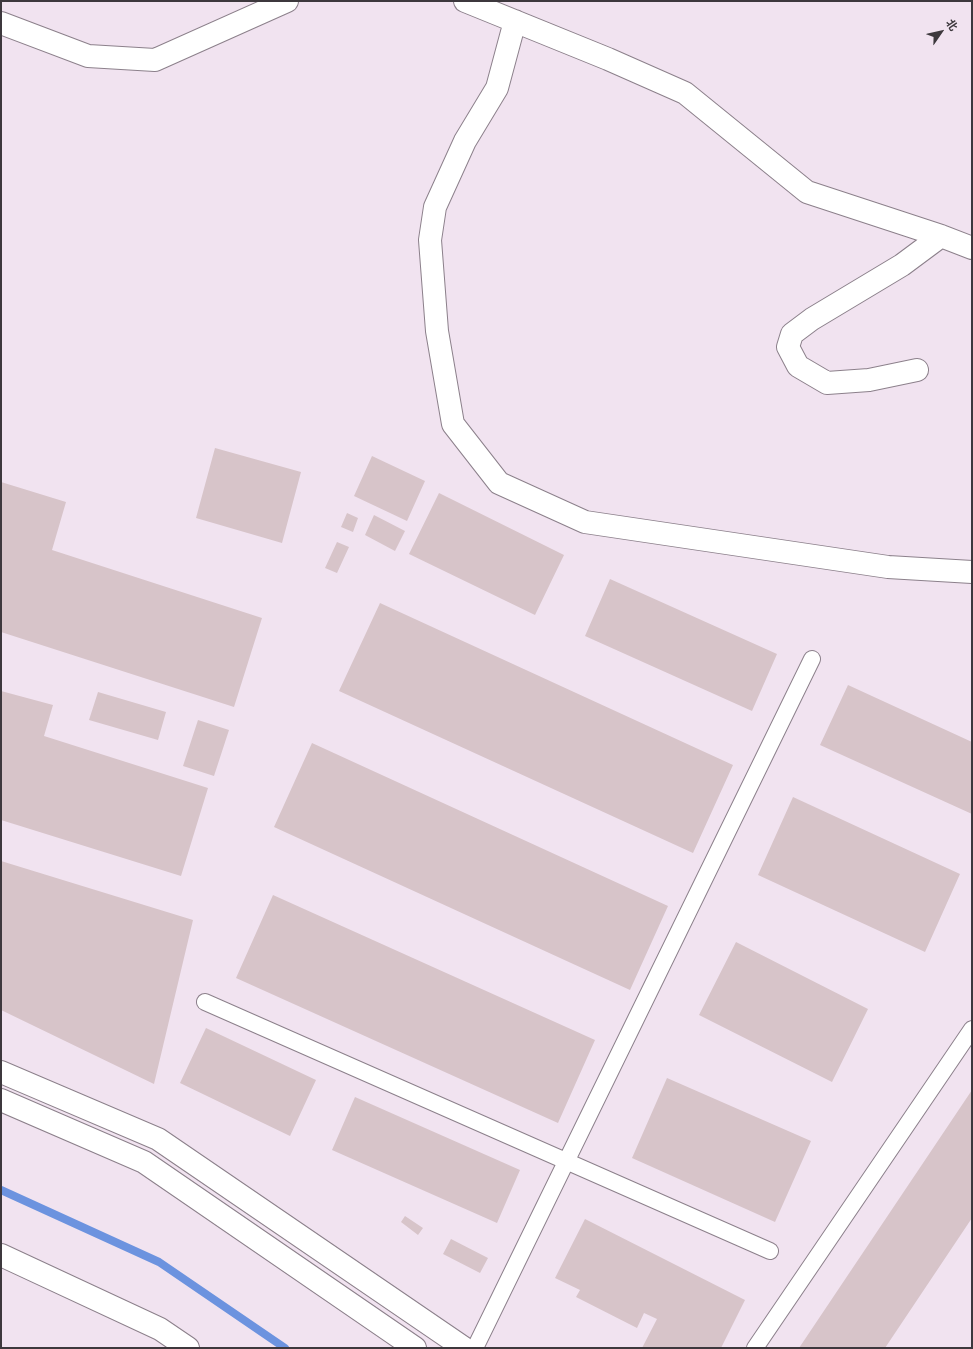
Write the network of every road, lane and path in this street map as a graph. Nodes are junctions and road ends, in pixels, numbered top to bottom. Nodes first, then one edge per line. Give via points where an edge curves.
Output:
1 (287, 1) edge
2 (465, 1) edge
3 (515, 21) junction
4 (1, 23) edge
5 (941, 236) junction
6 (972, 248) edge
7 (917, 370) dead end
8 (972, 572) edge
9 (812, 659) dead end
10 (205, 1002) dead end
11 (972, 1029) edge
12 (1, 1072) edge
13 (1, 1100) edge
14 (566, 1161) junction
15 (770, 1251) dead end
16 (1, 1255) edge
17 (188, 1348) edge
18 (415, 1348) edge
19 (464, 1348) edge
20 (475, 1348) edge
21 (755, 1348) edge

1 - 4 street via 155,60 88,56
2 - 3 street
3 - 5 street via 685,93 807,192
3 - 8 street via 497,88 465,141 435,207 430,240 437,331 453,424 500,483 585,522 888,567
5 - 6 street
5 - 7 street via 902,265 812,319 792,334 788,347 798,366 827,383 869,380
9 - 14 lane
10 - 14 lane
11 - 21 lane
12 - 19 street via 158,1139
13 - 18 street via 144,1162
14 - 15 lane
14 - 20 lane
16 - 17 street via 160,1329

